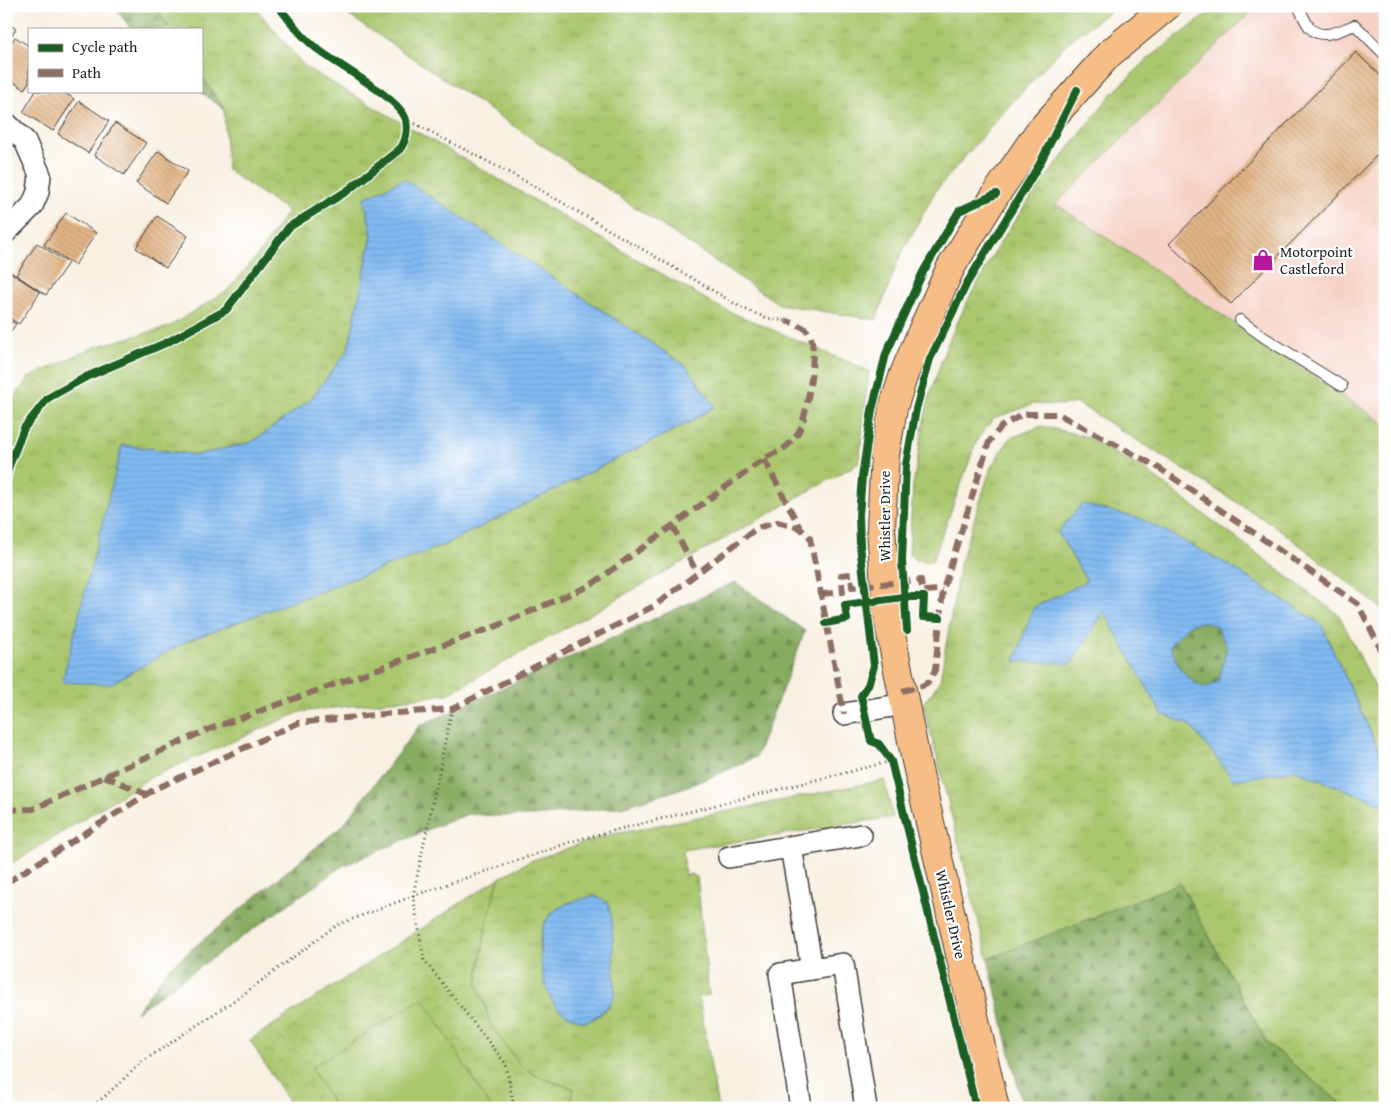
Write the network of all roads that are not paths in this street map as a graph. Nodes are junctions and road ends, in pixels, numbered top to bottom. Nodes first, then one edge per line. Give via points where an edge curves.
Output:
1 (1167, 6) edge
2 (1298, 6) edge
3 (1385, 55) edge
4 (6, 123) edge
5 (6, 232) edge
6 (1240, 320) dead end
7 (1342, 386) dead end
8 (905, 704) junction
9 (844, 714) dead end
10 (862, 836) dead end
11 (791, 847) junction
12 (729, 857) dead end
13 (812, 969) junction
14 (801, 1108) edge
15 (866, 1108) edge
16 (995, 1108) edge

1 - 8 main road, Whistler Drive via 1109,54 1038,133 950,267 904,374 884,455 881,527 886,600
2 - 3 lane via 1310,28 1318,34 1330,34 1355,26
4 - 5 street via 25,141 40,175 32,206
6 - 7 lane
8 - 9 street
8 - 16 main road, Whistler Drive
10 - 11 street
11 - 12 street
11 - 13 street
13 - 14 street via 780,974
13 - 15 street via 843,964

